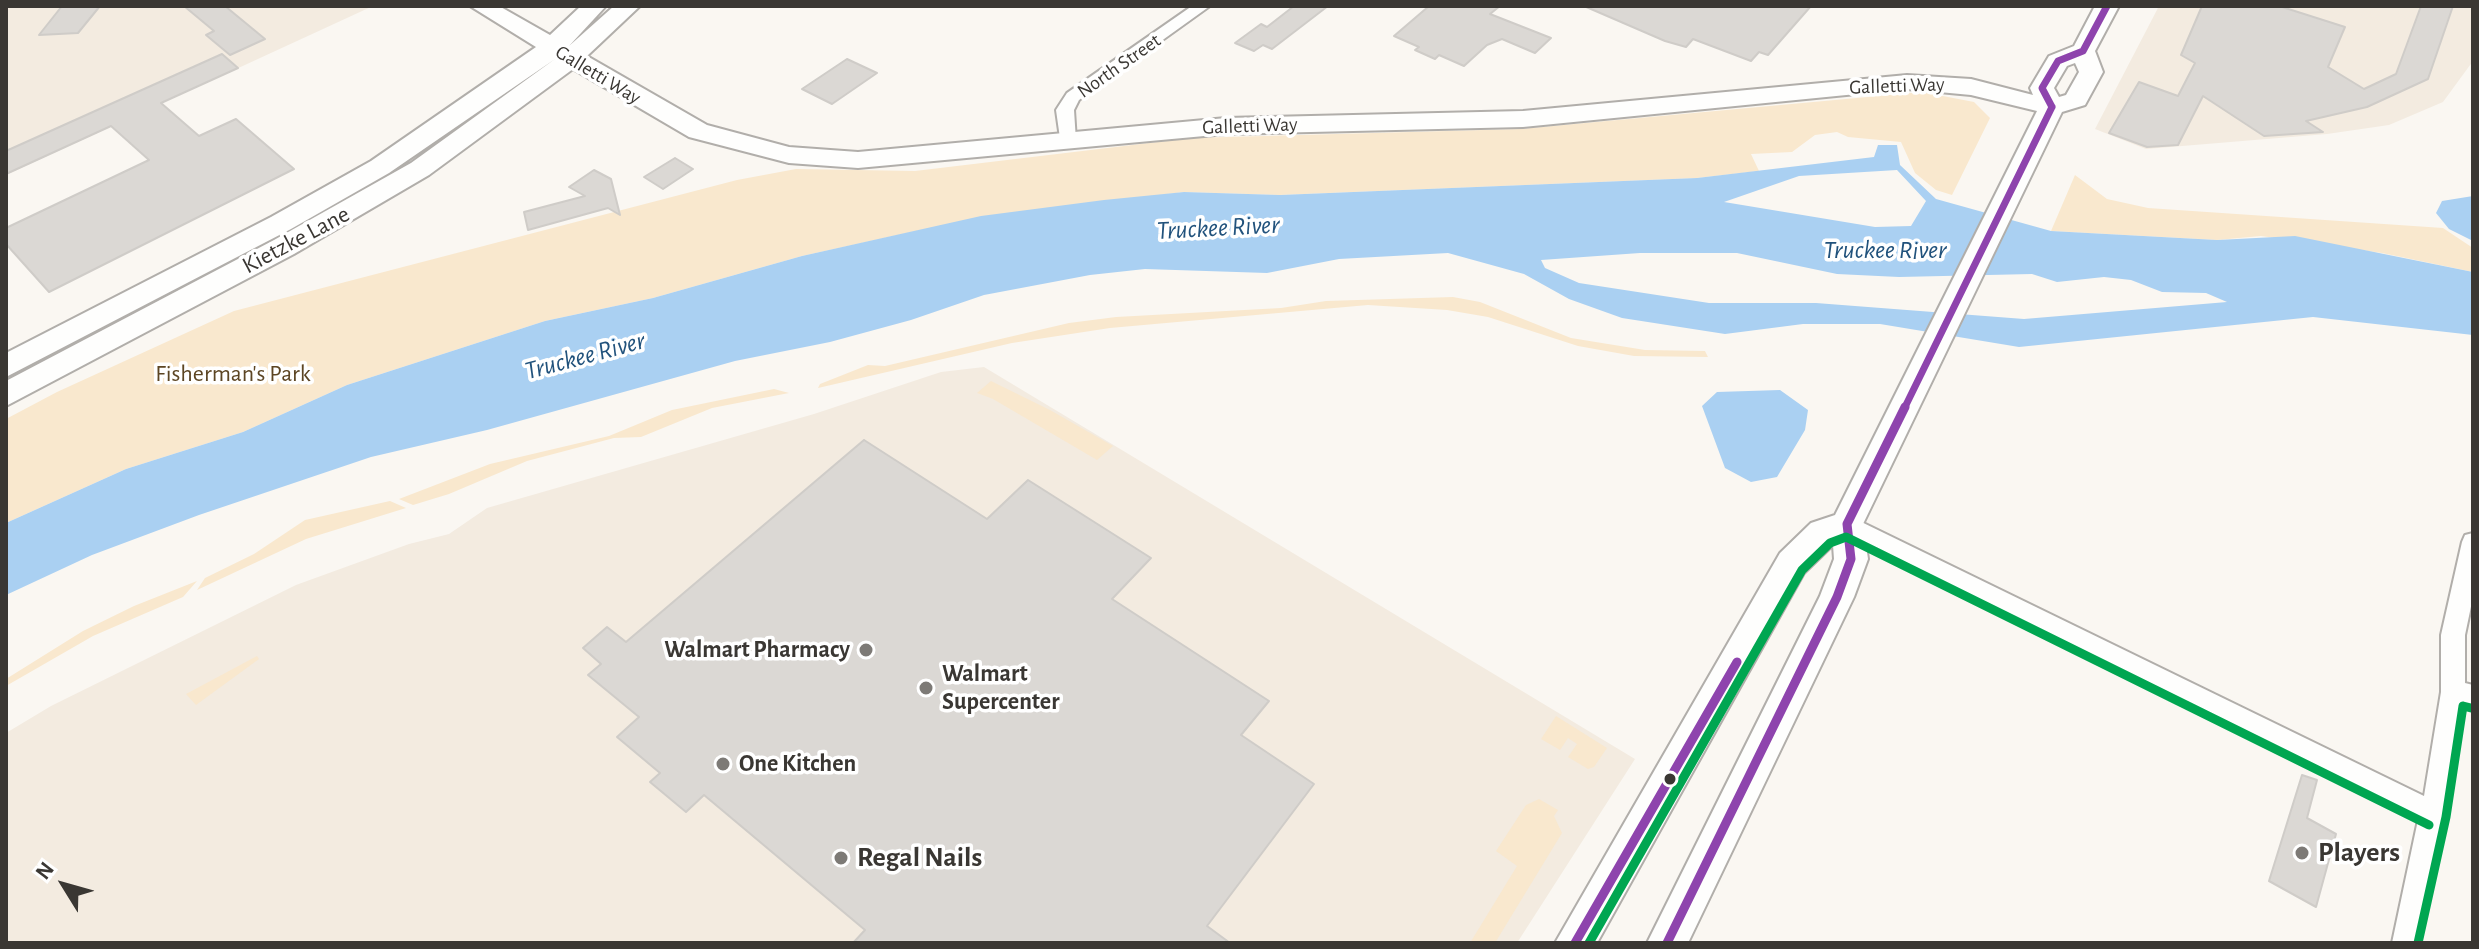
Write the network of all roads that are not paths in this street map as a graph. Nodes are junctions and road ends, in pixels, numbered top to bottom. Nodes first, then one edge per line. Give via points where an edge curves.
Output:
1 (482, 6) edge
2 (594, 6) edge
3 (628, 6) edge
4 (1202, 6) edge
5 (2107, 6) edge
6 (2083, 51) junction
7 (560, 53) junction
8 (2052, 107) junction
9 (1067, 141) junction
10 (6, 366) edge
11 (6, 395) edge
12 (1847, 524) junction
13 (2473, 542) edge
14 (2463, 694) edge
15 (2434, 814) junction
16 (1678, 939) edge
17 (1575, 943) edge
18 (2406, 943) edge

1 - 7 main road, Galletti Way
2 - 7 main road
3 - 7 main road
4 - 9 street, North Street via 1073,97 1065,110
5 - 6 main road
6 - 8 main road via 2091,68 2081,91 2076,100
6 - 8 main road via 2058,61 2042,88
7 - 9 main road, Galletti Way via 698,131 789,155 892,159
7 - 10 main road, Kietzke Lane via 348,186
7 - 11 main road, Kietzke Lane via 449,151 365,202
8 - 9 main road, Galletti Way via 1971,87 1907,82 1523,119 1226,126
8 - 12 main road
12 - 15 street
12 - 16 main road via 1851,559 1837,597
12 - 17 main road via 1823,533 1792,563
13 - 14 street via 2453,635
14 - 15 street
15 - 18 street

